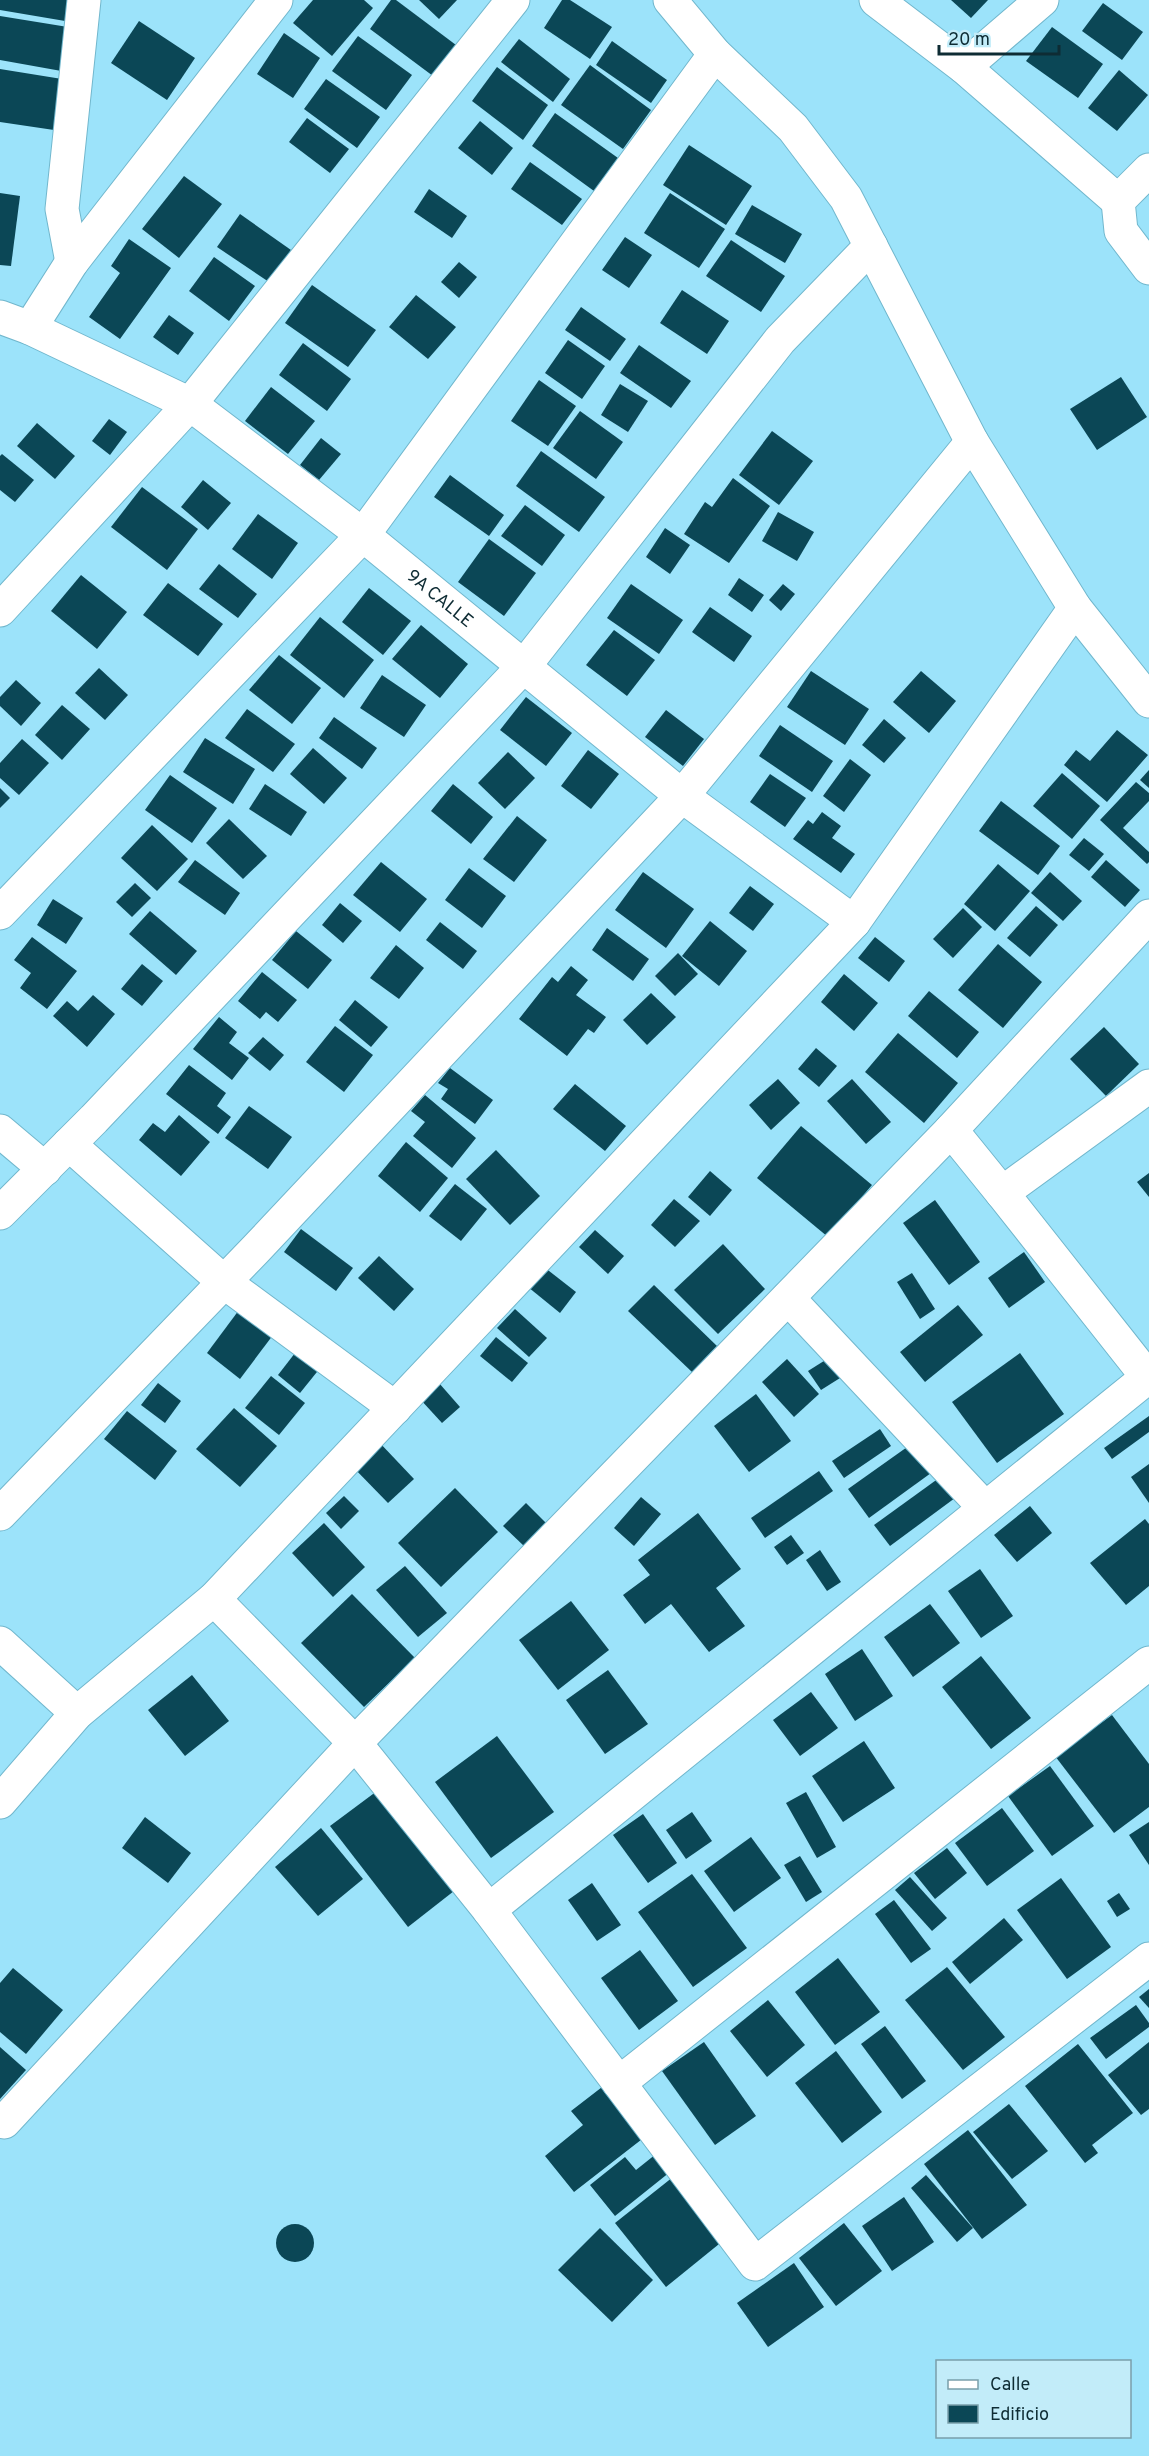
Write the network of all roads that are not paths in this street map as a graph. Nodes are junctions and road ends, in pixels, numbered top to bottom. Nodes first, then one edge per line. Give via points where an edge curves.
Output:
1 (84, 0) edge
2 (276, 0) edge
3 (513, 0) edge
4 (670, 0) edge
5 (876, 0) edge
6 (1042, 0) edge
7 (715, 54) junction
8 (964, 67) junction
9 (1149, 170) edge
10 (1118, 201) junction
11 (871, 246) junction
12 (72, 262) junction
13 (1149, 268) edge
14 (15, 323) edge
15 (190, 404) junction
16 (972, 442) junction
17 (363, 535) junction
18 (1075, 608) junction
19 (0, 610) edge
20 (525, 665) junction
21 (1149, 700) edge
22 (682, 796) junction
23 (0, 913) edge
24 (1149, 916) edge
25 (854, 922) junction
26 (1149, 1086) edge
27 (951, 1130) junction
28 (0, 1131) edge
29 (69, 1144) junction
30 (45, 1168) junction
31 (1002, 1193) junction
32 (0, 1213) edge
33 (224, 1282) junction
34 (788, 1298) junction
35 (1148, 1377) edge
36 (395, 1408) junction
37 (985, 1509) junction
38 (0, 1514) edge
39 (214, 1599) junction
40 (0, 1643) edge
41 (1149, 1663) edge
42 (77, 1713) junction
43 (355, 1743) junction
44 (0, 1802) edge
45 (489, 1910) junction
46 (1149, 1959) edge
47 (619, 2083) junction
48 (4, 2122) dead end

1 - 12 street via 62,209
2 - 12 street
3 - 15 street
4 - 7 street
5 - 8 street
6 - 8 street
7 - 11 street via 793,128 846,198
7 - 17 street
8 - 10 street
9 - 10 street
10 - 13 street via 1121,231
11 - 16 street
11 - 20 street via 780,340
12 - 14 street
14 - 15 street, 9A CALLE
15 - 17 street, 9A CALLE
15 - 19 street
16 - 18 street
16 - 22 street
17 - 20 street, 9A CALLE
17 - 23 street
18 - 21 street
18 - 25 street
20 - 22 street, 9A CALLE
20 - 29 street
22 - 25 street, 9A CALLE
22 - 33 street
24 - 27 street
25 - 36 street
26 - 31 street
27 - 31 street
27 - 34 street
28 - 30 street
29 - 30 street
29 - 33 street
30 - 32 street
31 - 35 street
33 - 36 street
33 - 38 street
34 - 37 street
34 - 43 street
35 - 37 street
36 - 39 street
37 - 45 street
39 - 42 street
39 - 43 street
40 - 42 street
41 - 47 street
42 - 44 street
43 - 45 street
43 - 48 street
45 - 47 street
46 - 47 street via 755,2264

